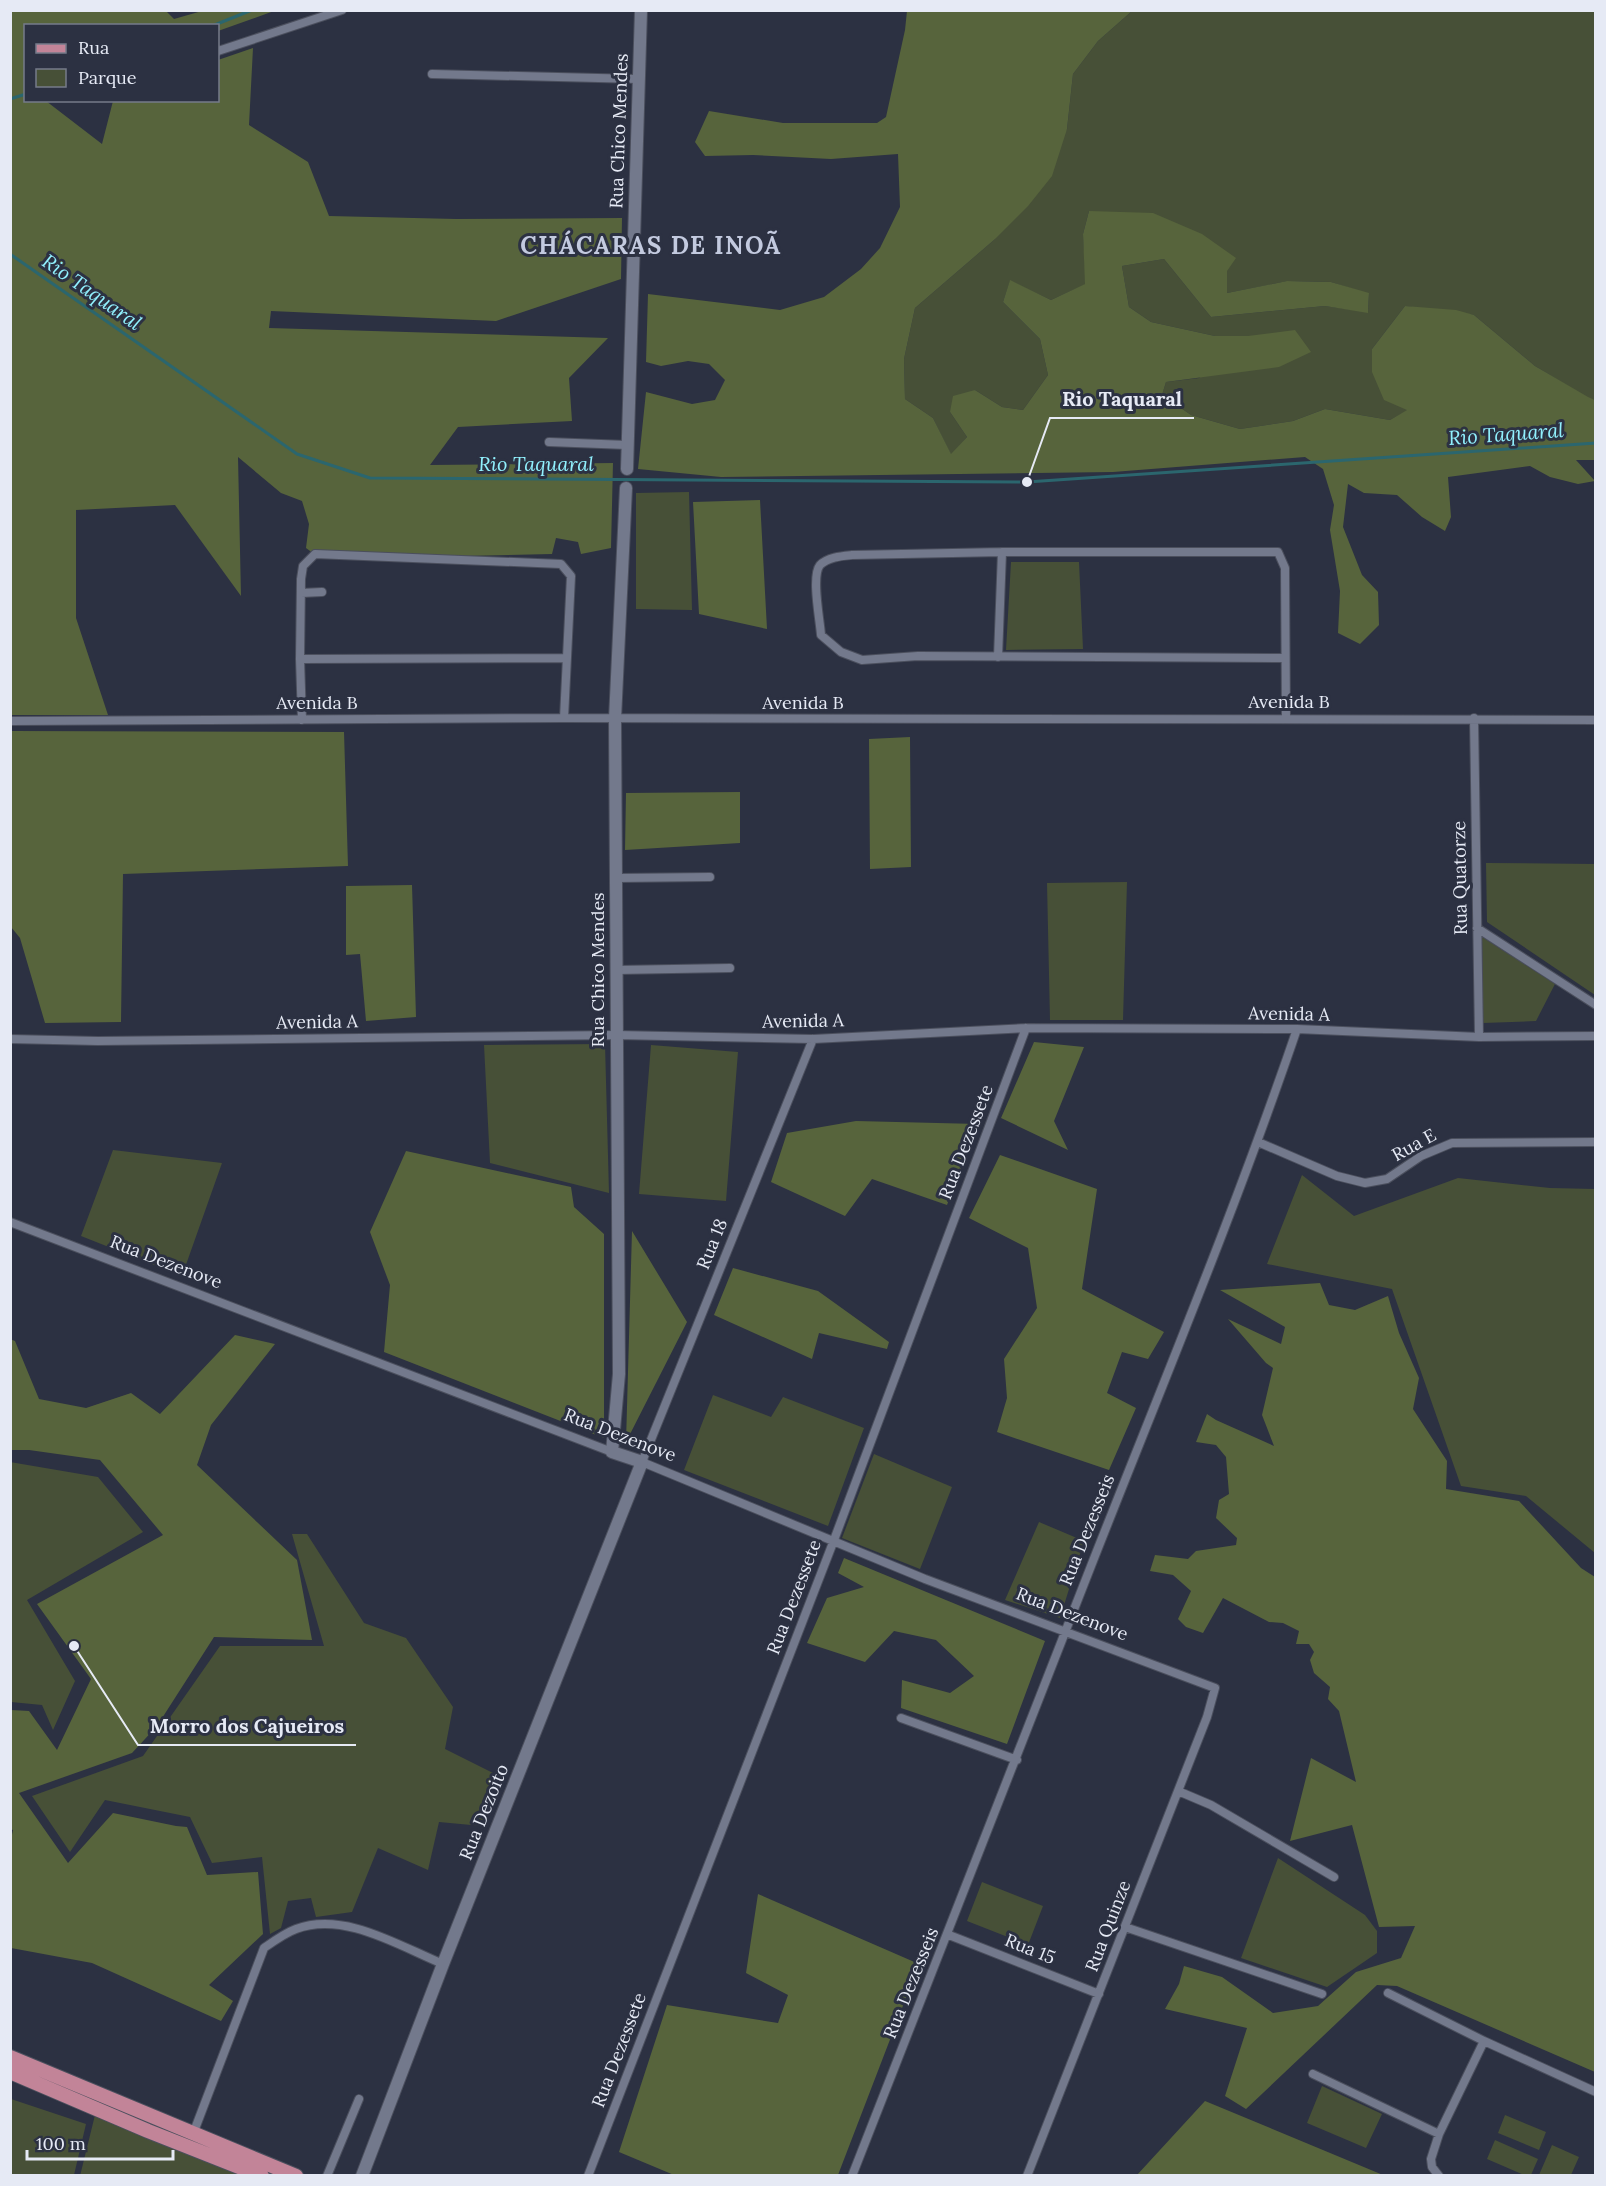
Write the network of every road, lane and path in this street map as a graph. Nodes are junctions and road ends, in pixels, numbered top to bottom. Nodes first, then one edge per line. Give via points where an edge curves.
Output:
1 (342, 10) edge
2 (641, 10) edge
3 (219, 51) edge
4 (432, 74) dead end
5 (638, 79) junction
6 (549, 442) dead end
7 (627, 445) junction
8 (627, 469) dead end
9 (626, 488) dead end
10 (1002, 552) junction
11 (322, 592) dead end
12 (301, 593) junction
13 (998, 657) junction
14 (567, 658) junction
15 (1285, 658) junction
16 (300, 659) junction
17 (564, 718) junction
18 (1474, 718) junction
19 (615, 719) junction
20 (1286, 719) junction
21 (302, 720) junction
22 (1596, 720) edge
23 (10, 721) edge
24 (710, 877) dead end
25 (616, 878) junction
26 (1477, 928) junction
27 (730, 968) dead end
28 (616, 970) junction
29 (1596, 1005) edge
30 (1026, 1028) junction
31 (1297, 1029) junction
32 (616, 1035) junction
33 (1596, 1036) edge
34 (1479, 1037) junction
35 (813, 1039) junction
36 (10, 1040) edge
37 (1258, 1142) junction
38 (1596, 1142) edge
39 (10, 1222) edge
40 (612, 1452) junction
41 (642, 1462) junction
42 (834, 1540) junction
43 (1065, 1631) junction
44 (1215, 1688) joint
45 (901, 1718) dead end
46 (1017, 1761) junction
47 (1178, 1791) junction
48 (1334, 1877) dead end
49 (1125, 1927) junction
50 (949, 1935) junction
51 (443, 1965) junction
52 (1388, 1993) dead end
53 (1099, 1994) junction
54 (1322, 1994) dead end
55 (1484, 2041) junction
56 (10, 2057) edge
57 (10, 2072) edge
58 (1313, 2074) dead end
59 (1596, 2092) edge
60 (359, 2098) dead end
61 (1439, 2133) junction
62 (193, 2134) junction
63 (262, 2175) edge
64 (296, 2175) edge
65 (327, 2175) edge
66 (362, 2175) edge
67 (588, 2175) edge
68 (852, 2175) edge
69 (1027, 2175) edge
70 (1439, 2175) edge

1 - 3 street
2 - 5 main road, Rua Chico Mendes
4 - 5 street
5 - 7 main road, Rua Chico Mendes
6 - 7 street
7 - 8 main road, Rua Chico Mendes
9 - 19 main road, Rua Chico Mendes
10 - 13 street
10 - 13 street via 838,556 820,565 816,575 821,635 841,652 862,660
10 - 15 street via 1278,552 1285,568
11 - 12 street
12 - 14 street via 303,566 315,554 561,564 571,576
12 - 16 street
13 - 15 street
14 - 16 street
14 - 17 street
15 - 20 street
16 - 21 street
17 - 19 street, Avenida B
17 - 21 street, Avenida B
18 - 20 street, Avenida B
18 - 22 street, Avenida B
18 - 26 street, Rua Quatorze
19 - 20 street, Avenida B
19 - 25 main road, Rua Chico Mendes
21 - 23 street, Avenida B
24 - 25 street
25 - 28 main road, Rua Chico Mendes
26 - 29 street
26 - 34 street, Rua Quatorze
27 - 28 street
28 - 32 main road, Rua Chico Mendes
30 - 31 street, Avenida A
30 - 35 street, Avenida A
30 - 42 street, Rua Dezessete
31 - 34 street, Avenida A
31 - 37 street, Rua Dezesseis
32 - 35 street, Avenida A
32 - 36 street, Avenida A
32 - 40 main road, Rua Chico Mendes via 619,1374
33 - 34 street, Avenida A
35 - 41 street, Rua 18
37 - 38 street, Rua E via 1337,1176 1365,1183 1387,1179 1421,1156 1452,1143
37 - 43 street, Rua Dezesseis
39 - 40 street, Rua Dezenove
40 - 41 main road, Rua Dezenove
41 - 42 street, Rua Dezenove
41 - 51 main road, Rua Dezoito
42 - 43 street, Rua Dezenove
42 - 67 street, Rua Dezessete
43 - 44 street, Rua Dezenove
43 - 46 street, Rua Dezesseis
44 - 47 street, Rua Quinze
45 - 46 street
46 - 50 street, Rua Dezesseis
47 - 48 street via 1211,1805
47 - 49 street, Rua Quinze
49 - 53 street, Rua Quinze
49 - 54 street
50 - 53 street, Rua 15
50 - 68 street, Rua Dezesseis
51 - 62 street via 362,1930 334,1923 295,1929 264,1948
51 - 66 main road, Rua Dezoito
52 - 55 street
53 - 69 street, Rua Quinze
55 - 59 street
55 - 61 street
56 - 62 main road
57 - 63 main road
58 - 61 street
60 - 65 street
61 - 70 street via 1431,2159
62 - 64 main road

